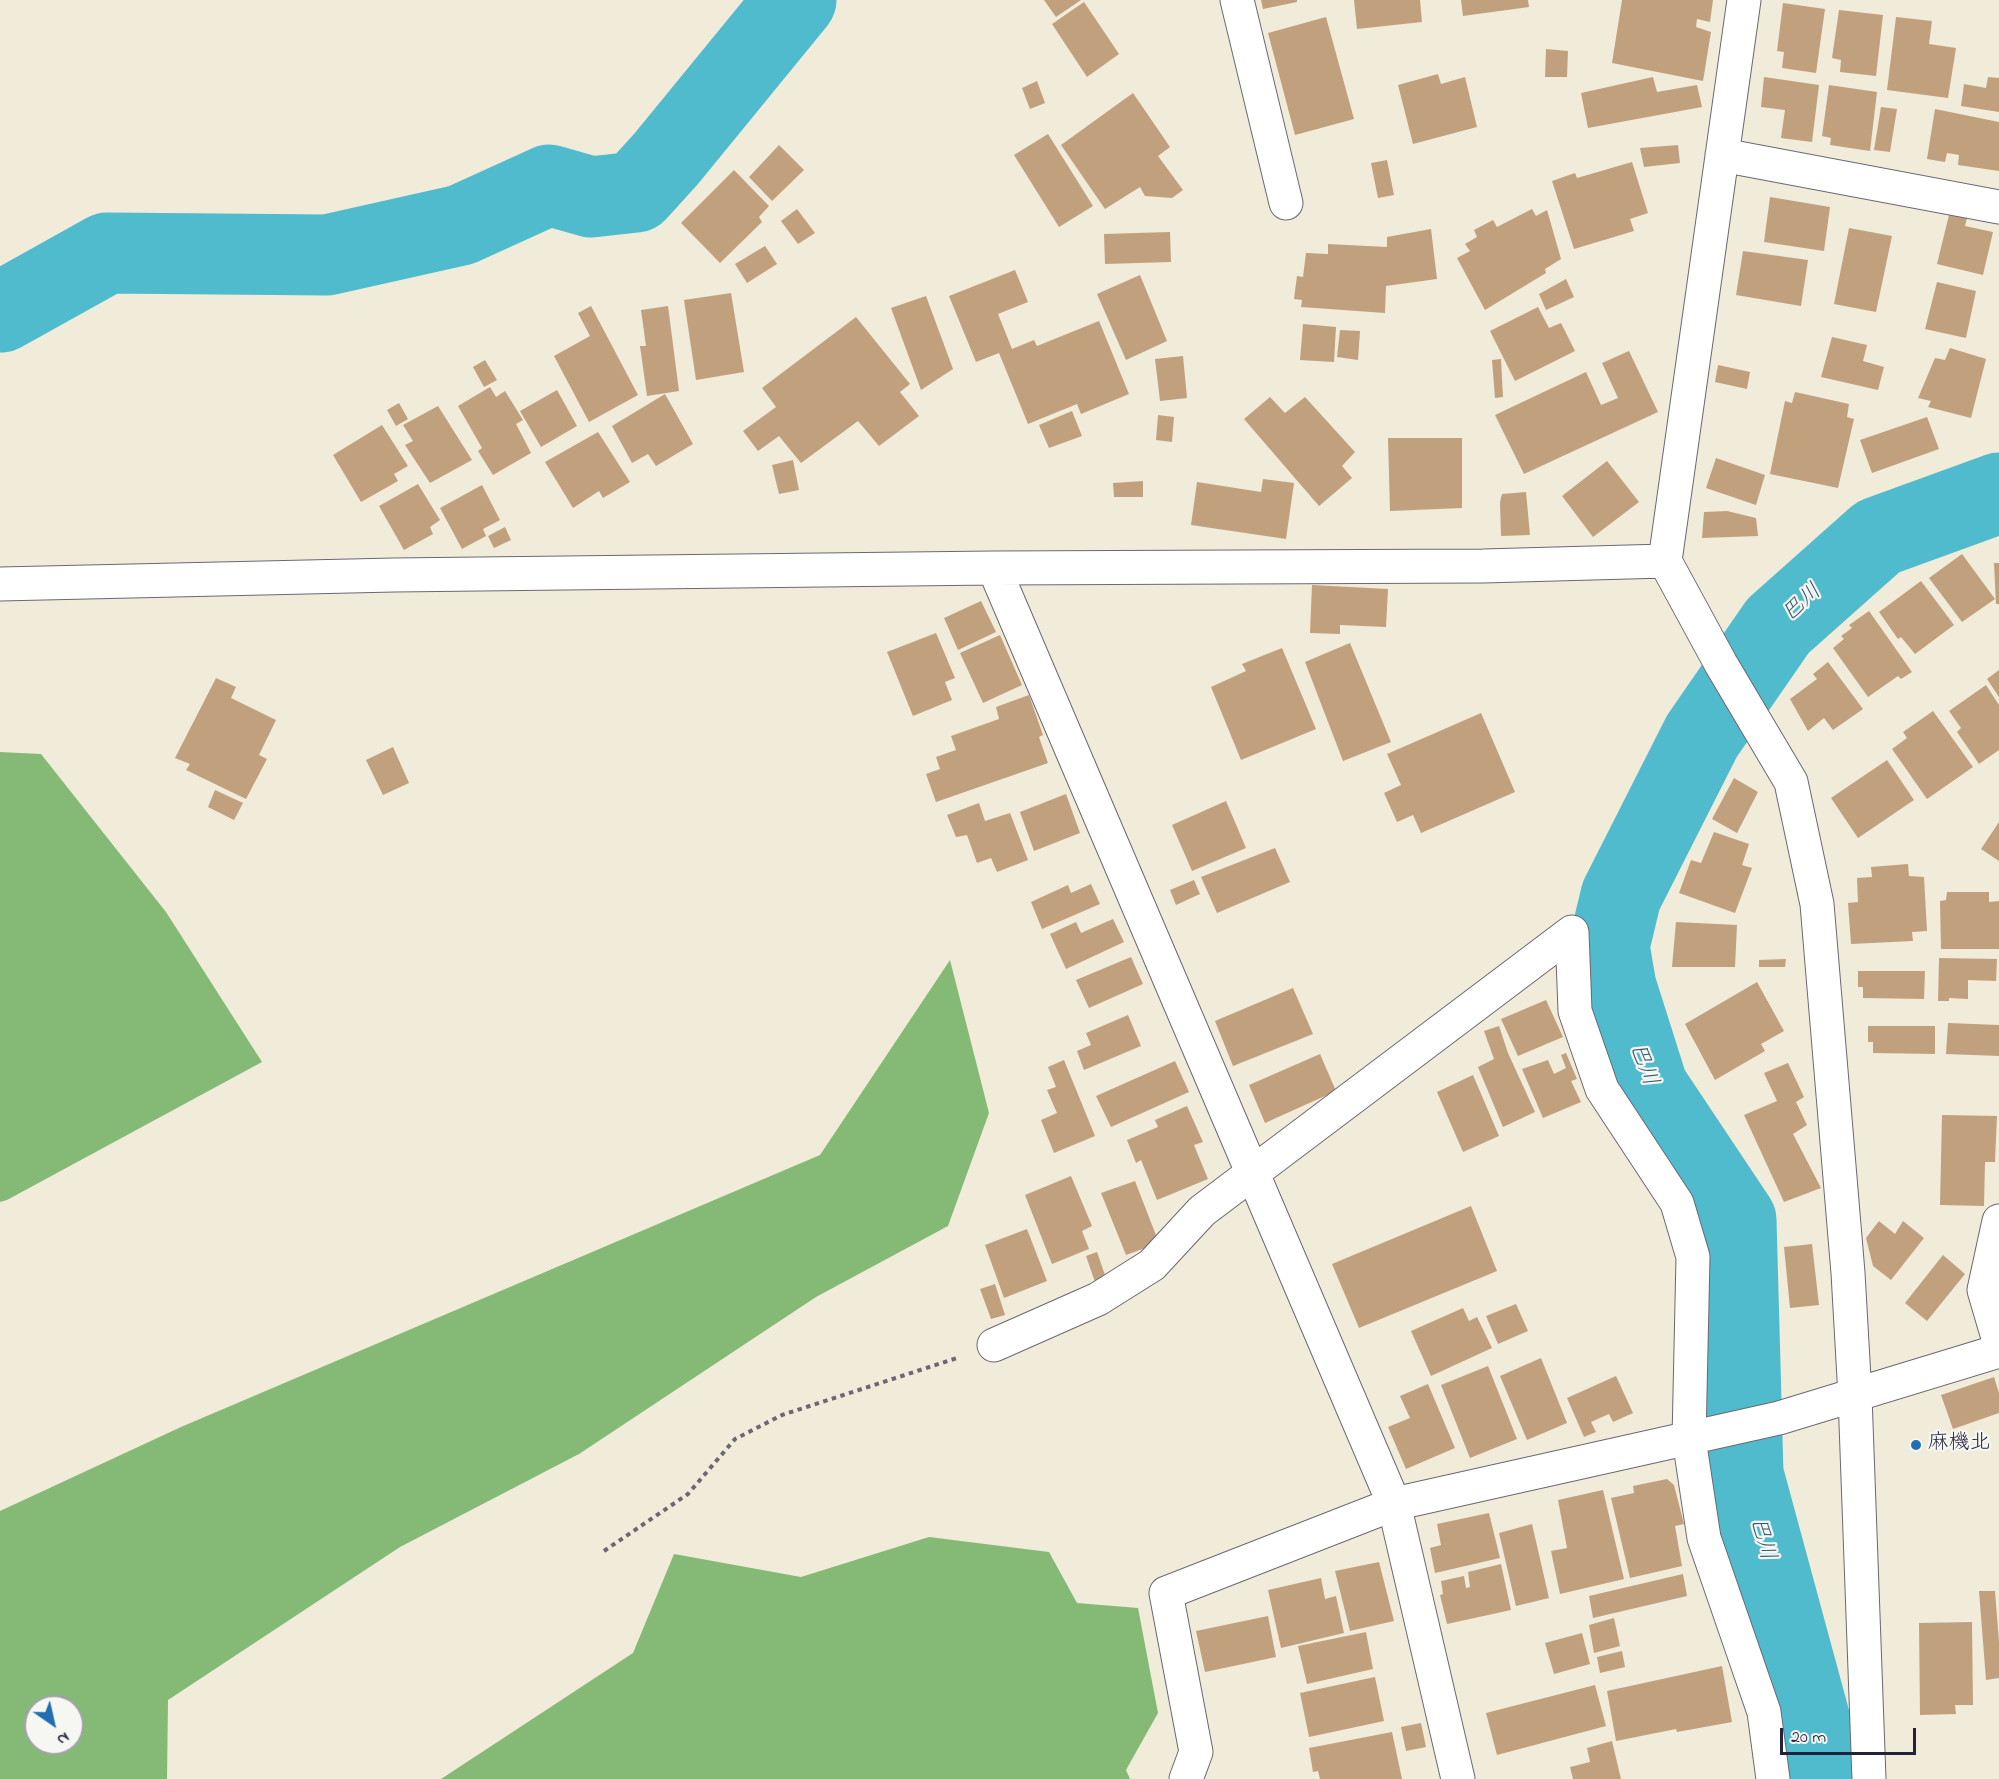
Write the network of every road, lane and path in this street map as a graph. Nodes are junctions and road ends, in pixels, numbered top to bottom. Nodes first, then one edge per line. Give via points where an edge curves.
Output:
1 (1237, 0) edge
2 (1744, 0) edge
3 (1722, 155) junction
4 (1286, 203) dead end
5 (1999, 207) edge
6 (1665, 561) junction
7 (994, 568) junction
8 (0, 584) edge
9 (1253, 1172) junction
10 (1999, 1221) edge
11 (1999, 1341) edge
12 (994, 1346) joint
13 (1999, 1351) edge
14 (1855, 1396) junction
15 (1689, 1439) junction
16 (1394, 1504) junction
17 (604, 1551) dead end
18 (1186, 1779) edge
19 (1458, 1779) edge
20 (1773, 1779) edge
21 (1869, 1779) edge

1 - 4 street
2 - 3 street
3 - 5 street
3 - 6 street
6 - 7 street via 1483,566
6 - 14 street via 1791,782 1817,904
7 - 8 street
7 - 9 street
9 - 12 street via 1202,1211 1152,1265 1098,1299
9 - 15 street via 1572,932 1575,1011 1602,1089 1677,1203 1693,1257
9 - 16 street
10 - 11 street via 1984,1290
12 - 17 path via 782,1415 744,1434 735,1439 688,1494
13 - 14 street
14 - 15 street
14 - 21 street
15 - 16 street
15 - 20 street via 1704,1538 1764,1712
16 - 18 street via 1166,1593 1196,1752
16 - 19 street

